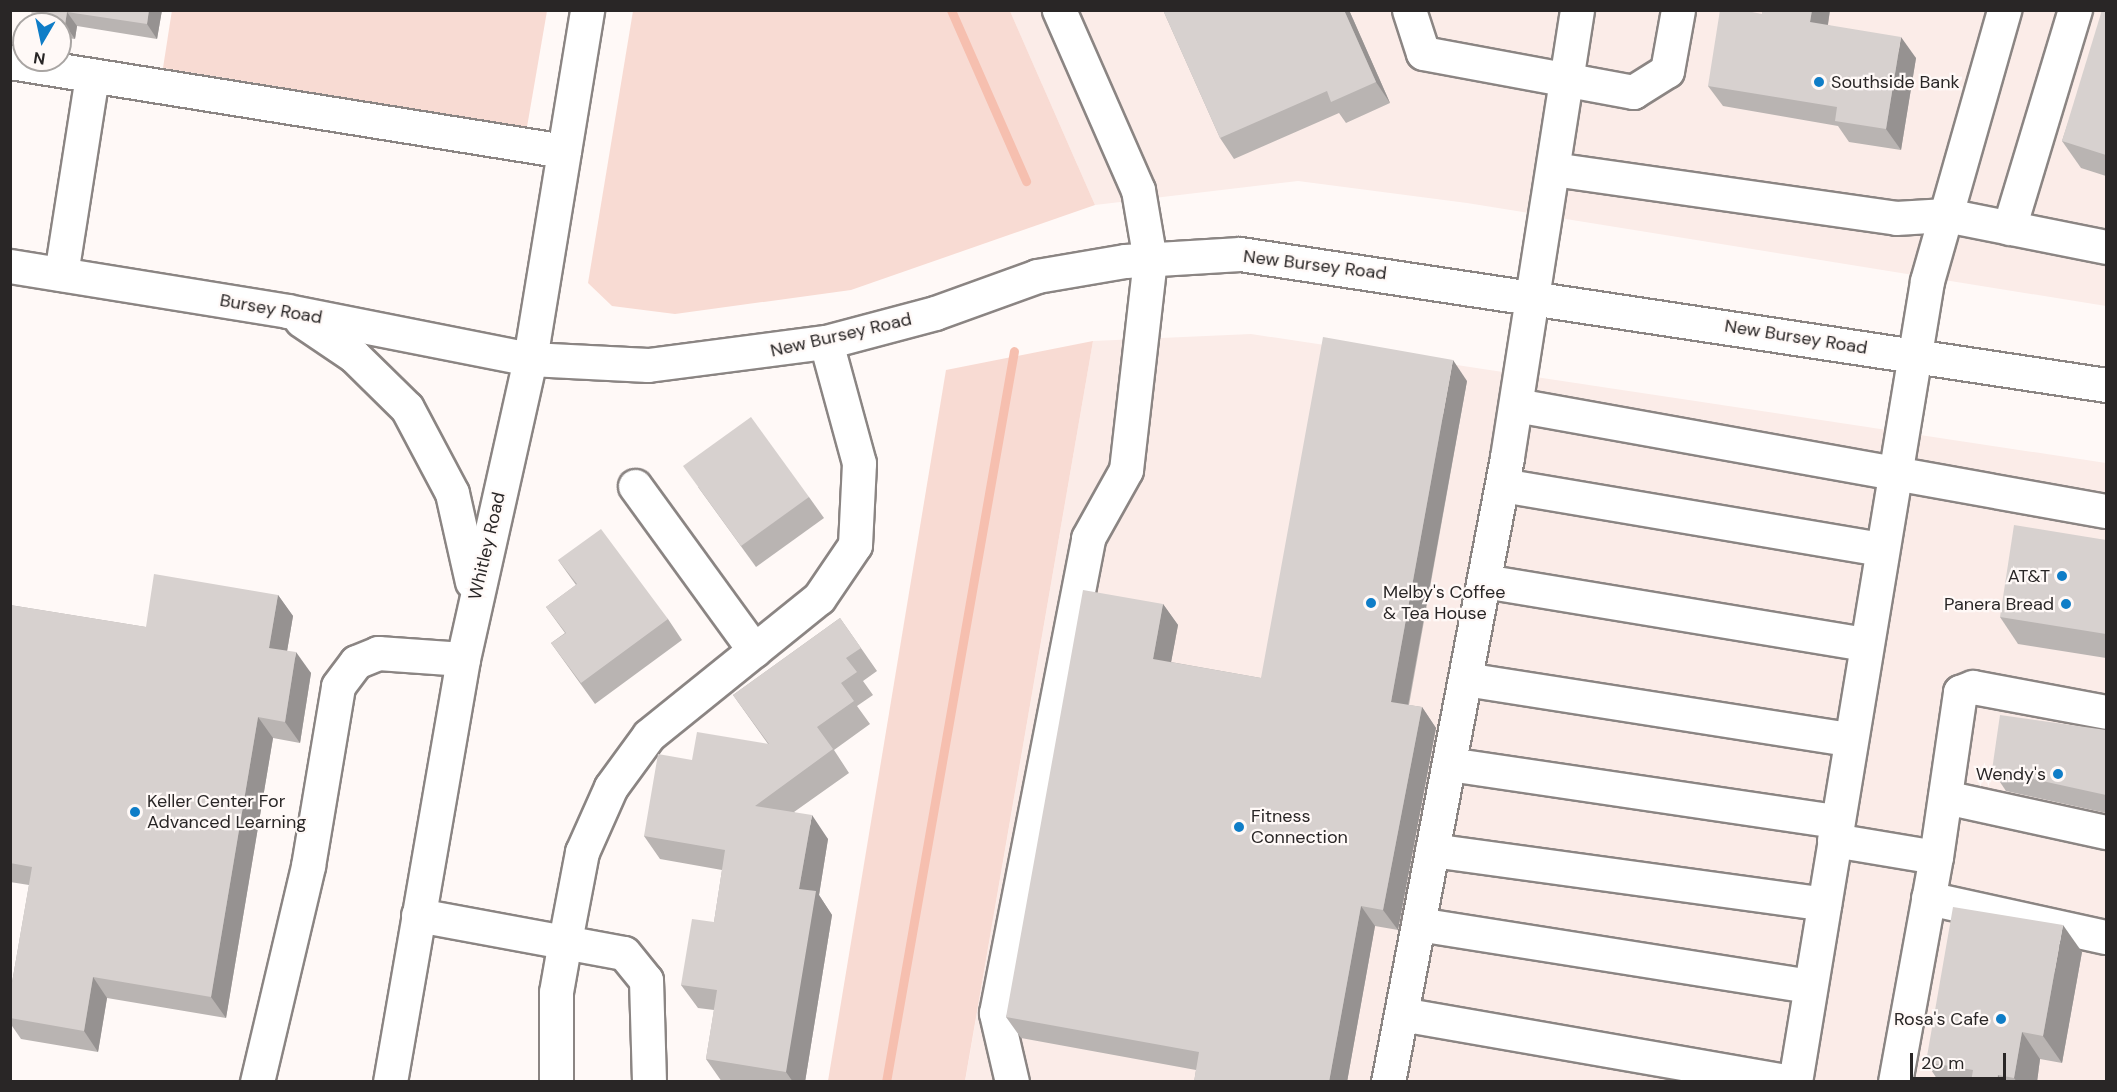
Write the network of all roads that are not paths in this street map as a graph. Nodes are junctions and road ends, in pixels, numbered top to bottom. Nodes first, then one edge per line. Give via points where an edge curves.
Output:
1 (587, 10) edge
2 (1059, 10) edge
3 (1409, 10) edge
4 (1577, 10) edge
5 (1678, 10) edge
6 (2004, 10) edge
7 (2075, 10) edge
8 (10, 62) edge
9 (92, 75) junction
10 (1566, 81) junction
11 (564, 151) junction
12 (1552, 169) junction
13 (1946, 216) junction
14 (2009, 228) junction
15 (2106, 247) edge
16 (1150, 260) junction
17 (10, 266) edge
18 (61, 274) junction
19 (1533, 297) junction
20 (287, 311) junction
21 (826, 342) junction
22 (1913, 355) junction
23 (530, 359) junction
24 (2106, 385) edge
25 (1516, 405) junction
26 (1893, 470) junction
27 (1502, 485) junction
28 (635, 486) dead end
29 (2106, 511) edge
30 (1881, 549) junction
31 (1484, 581) junction
32 (474, 602) junction
33 (1865, 644) junction
34 (754, 650) junction
35 (463, 659) junction
36 (1465, 679) junction
37 (2106, 712) edge
38 (1850, 739) junction
39 (1449, 764) junction
40 (1945, 797) junction
41 (1835, 830) junction
42 (2106, 832) edge
43 (1432, 850) junction
44 (1936, 857) junction
45 (1928, 898) junction
46 (1824, 904) junction
47 (418, 915) junction
48 (1418, 924) junction
49 (2106, 937) edge
50 (565, 941) junction
51 (1810, 986) junction
52 (1401, 1014) junction
53 (257, 1082) edge
54 (390, 1082) edge
55 (555, 1082) edge
56 (649, 1082) edge
57 (1012, 1082) edge
58 (1388, 1082) edge
59 (1793, 1082) edge
60 (1895, 1082) edge

1 - 11 street, Whitley Road
2 - 16 street via 1138,190
3 - 10 street via 1423,52
4 - 10 street
5 - 10 street via 1667,71 1633,92
6 - 13 street
7 - 14 street
8 - 9 street
9 - 11 street
9 - 18 street
10 - 12 street
11 - 23 street, Whitley Road
12 - 13 street via 1896,218
12 - 19 street
13 - 14 street
13 - 22 street
14 - 15 street
16 - 19 street, New Bursey Road via 1275,257
16 - 21 street, New Bursey Road via 1037,276 935,313
16 - 57 street via 1126,470 1088,538 996,1013
17 - 18 street, Bursey Road
18 - 20 street, Bursey Road
19 - 22 street, New Bursey Road
19 - 25 street
20 - 23 street, Bursey Road
20 - 32 street via 354,356 407,408 452,493 470,559
21 - 23 street, New Bursey Road via 648,365
21 - 34 street via 859,463 855,545 819,598
22 - 24 street, New Bursey Road
22 - 26 street
23 - 32 street, Whitley Road
25 - 26 street
25 - 27 street
26 - 29 street
26 - 30 street
27 - 30 street
27 - 31 street
28 - 34 street
30 - 33 street
31 - 33 street
31 - 36 street
32 - 35 street, Whitley Road
33 - 38 street
34 - 50 street via 649,735 611,787 582,852
35 - 47 street, Whitley Road
35 - 53 street via 378,653 356,662 338,686 308,866
36 - 38 street
36 - 39 street
37 - 40 street via 1973,687 1960,692
38 - 41 street
39 - 41 street
39 - 43 street
40 - 42 street
40 - 44 street
41 - 44 street
41 - 46 street
43 - 46 street
43 - 48 street
44 - 45 street
45 - 49 street
45 - 60 street
46 - 51 street
47 - 50 street
47 - 54 street, Whitley Road
48 - 51 street
48 - 52 street
50 - 55 street via 556,992
50 - 56 street via 624,953 646,980
51 - 59 street
52 - 58 street
52 - 59 street

